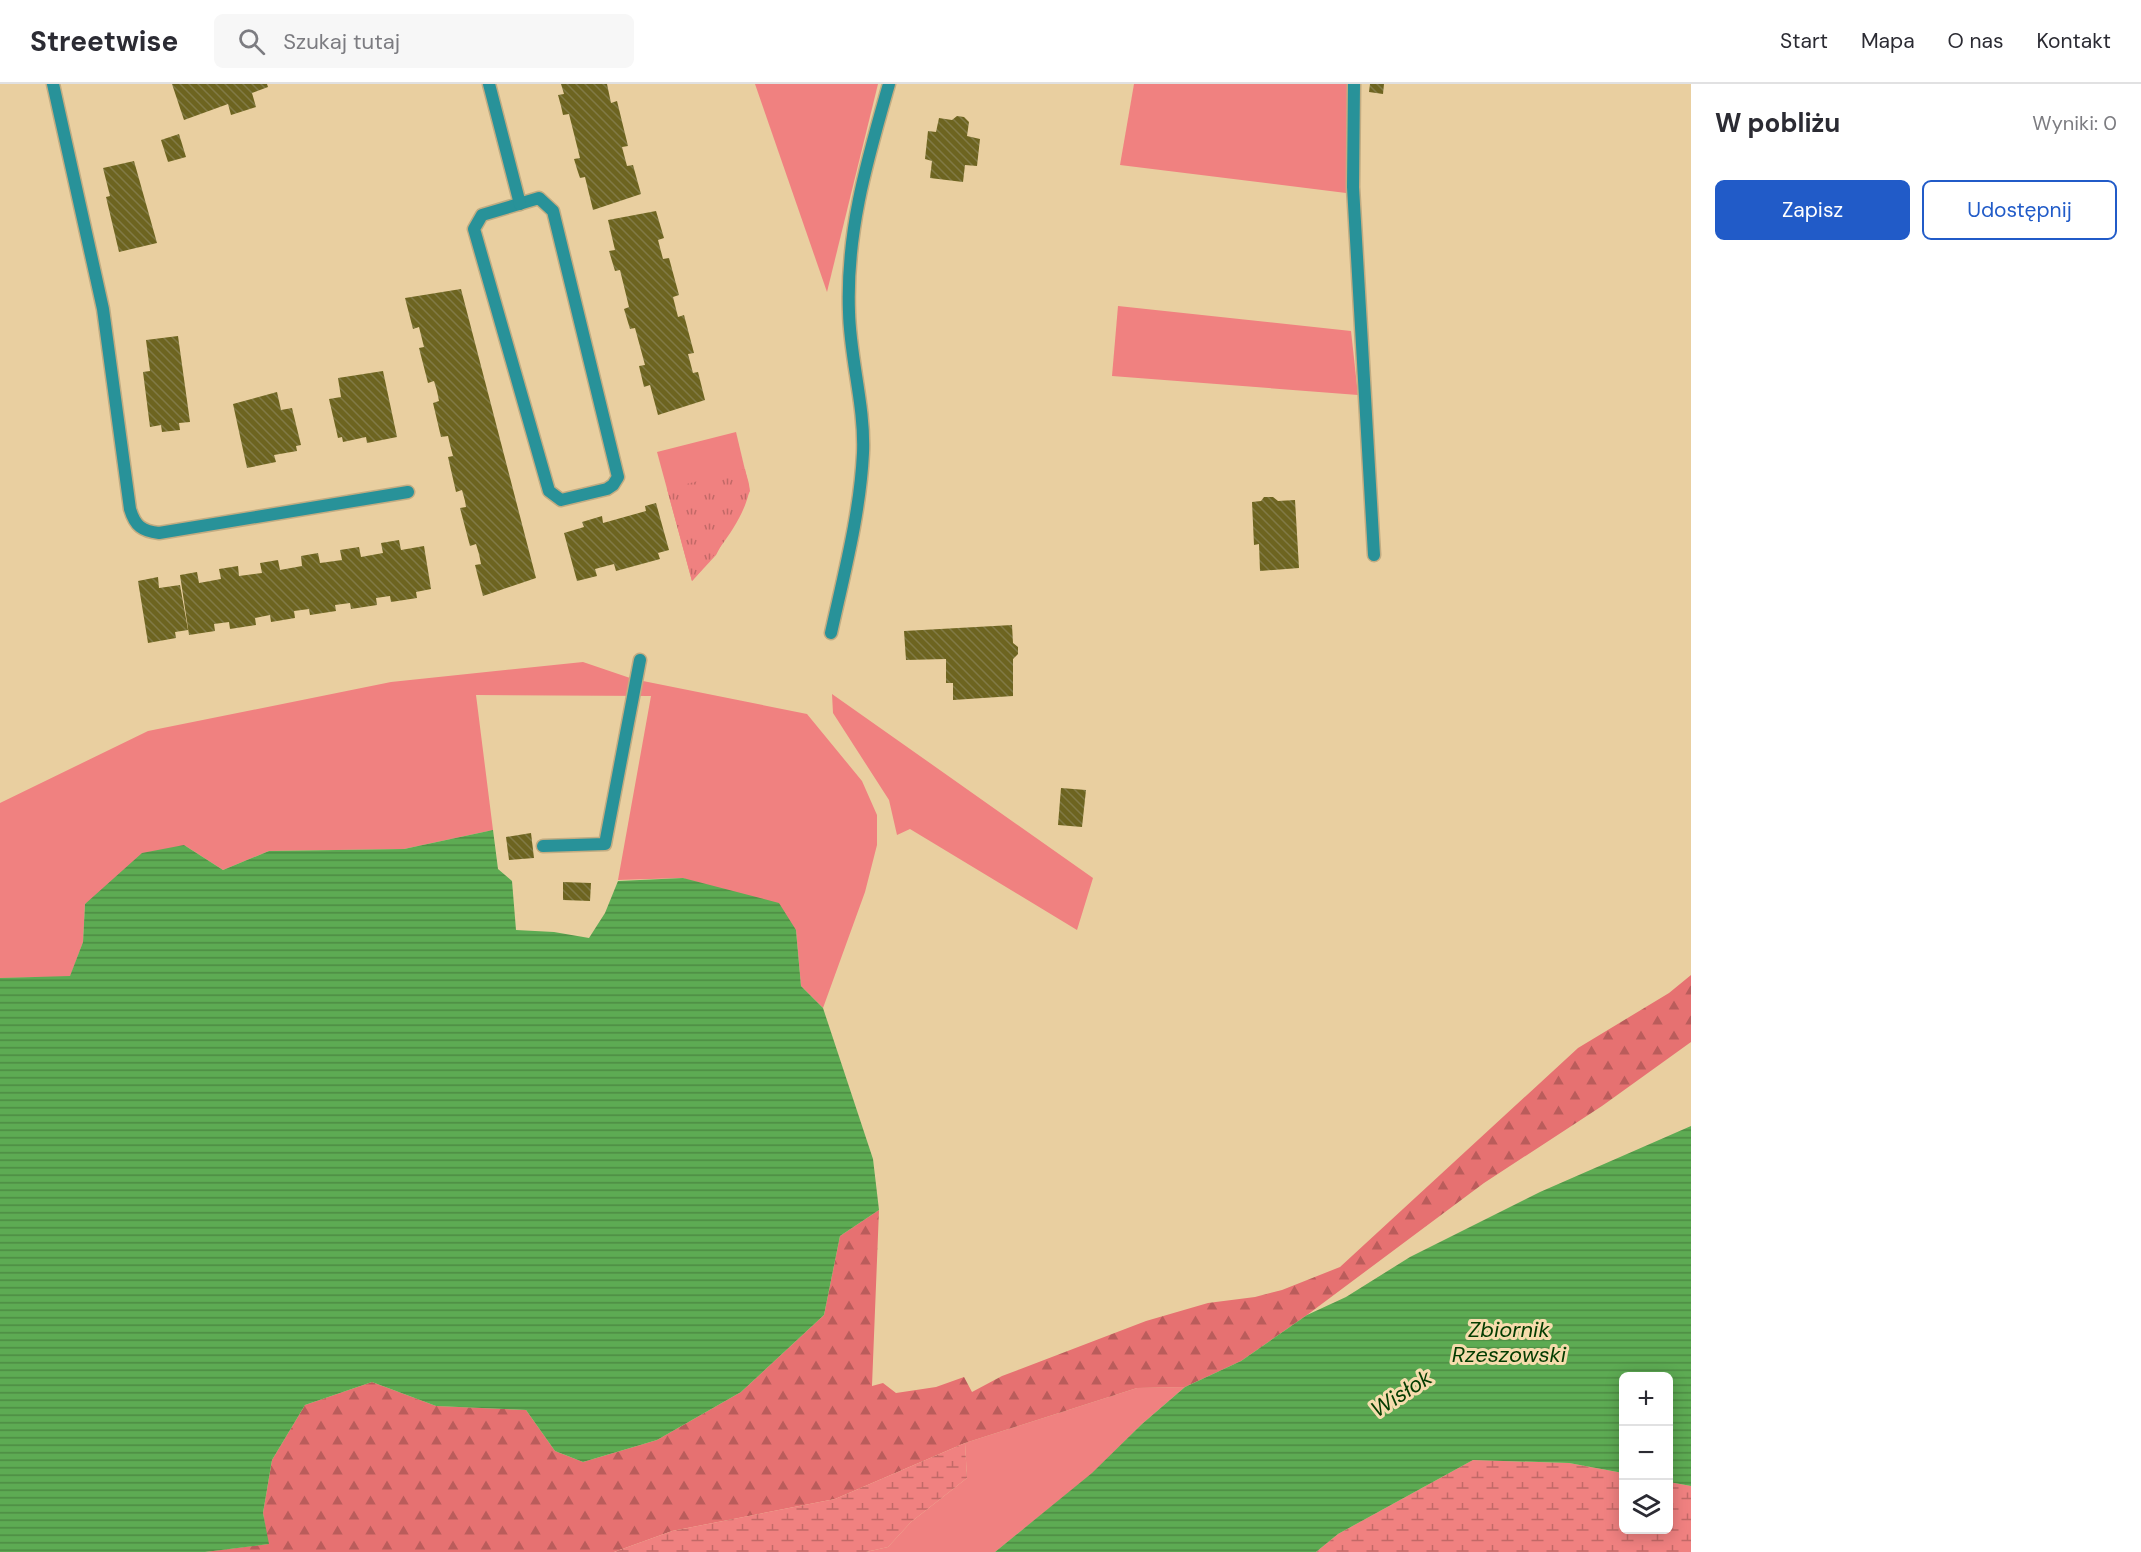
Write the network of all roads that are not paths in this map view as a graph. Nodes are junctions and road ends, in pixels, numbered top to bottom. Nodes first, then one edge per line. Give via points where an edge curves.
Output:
1 (53, 84) edge
2 (489, 84) edge
3 (889, 84) edge
4 (1354, 84) edge
5 (520, 204) junction
6 (408, 492) dead end
7 (1374, 555) dead end
8 (831, 633) dead end
9 (640, 660) dead end
10 (543, 846) dead end

1 - 6 street via 103,309 135,524 159,533
2 - 5 street
3 - 8 street via 859,188 849,261 849,315 863,452 856,518
4 - 7 street via 1353,186
5 - 5 street via 482,215 474,230 549,490 561,500 607,489 618,477 553,211 539,198
9 - 10 street via 605,844

